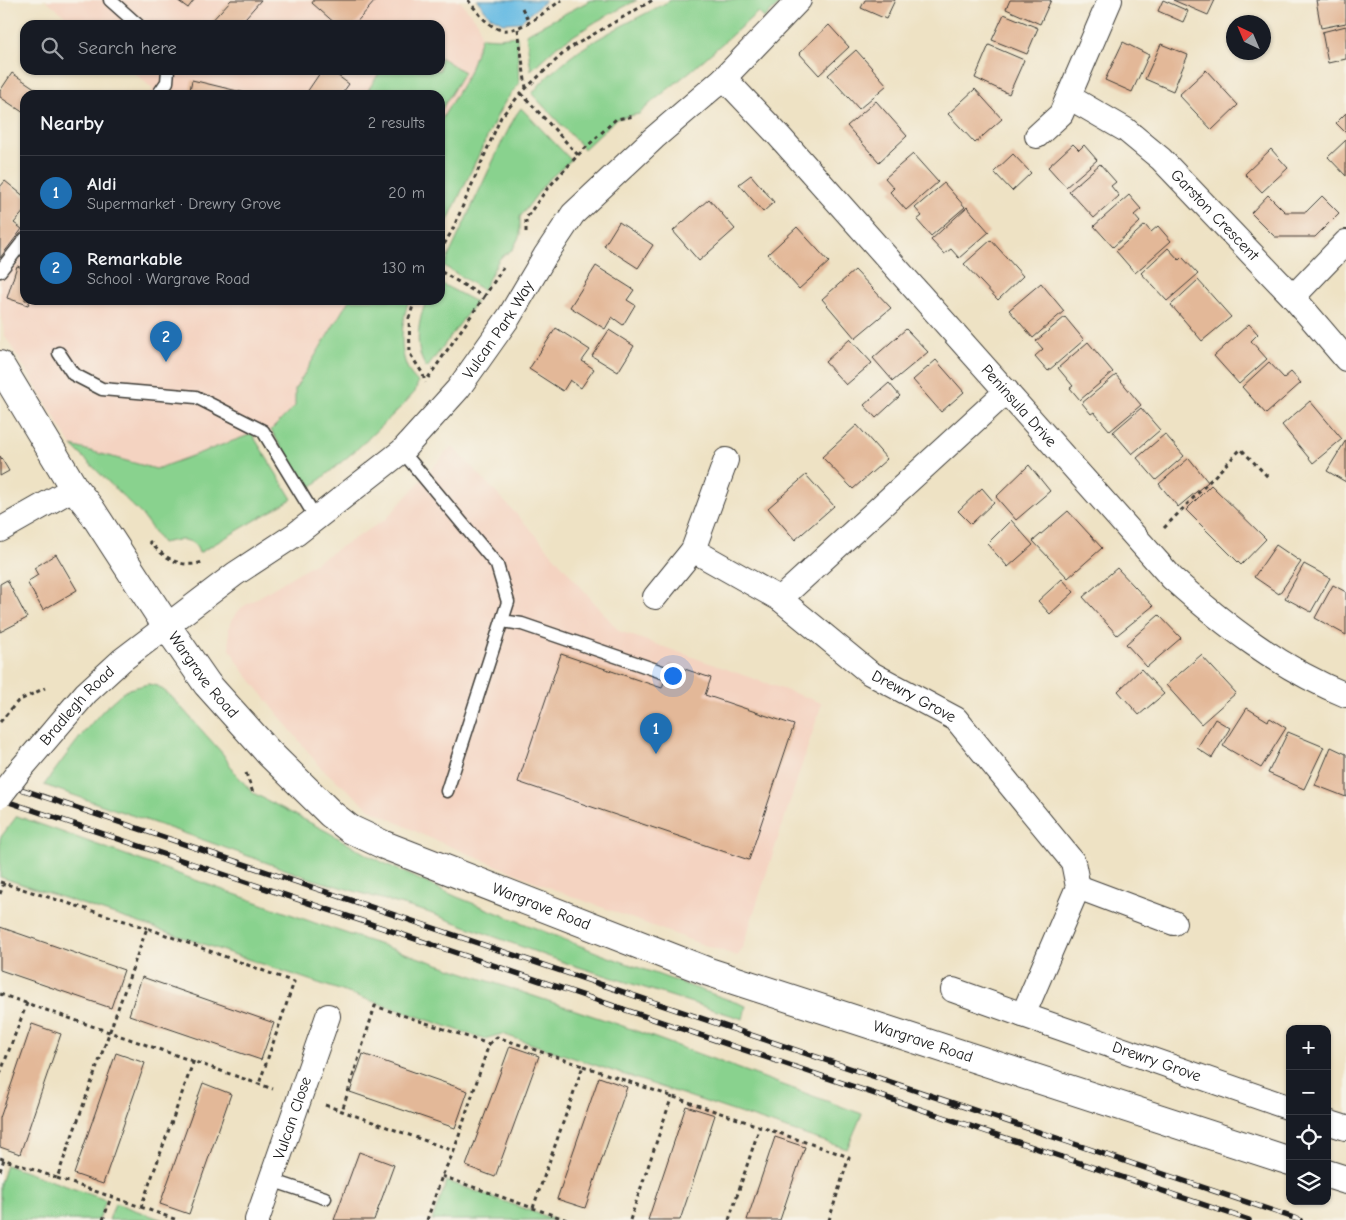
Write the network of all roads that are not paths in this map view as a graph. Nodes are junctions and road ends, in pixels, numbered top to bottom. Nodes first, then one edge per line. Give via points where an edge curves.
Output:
1 (110, 0) edge
2 (799, 0) edge
3 (1110, 0) edge
4 (132, 20) edge
5 (168, 75) edge
6 (724, 78) junction
7 (161, 90) edge
8 (1069, 97) junction
9 (1037, 136) dead end
10 (1346, 242) edge
11 (20, 245) edge
12 (0, 271) edge
13 (1293, 296) junction
14 (59, 352) dead end
15 (1346, 359) edge
16 (0, 364) edge
17 (1007, 391) junction
18 (402, 451) junction
19 (726, 460) dead end
20 (74, 488) junction
21 (316, 518) junction
22 (0, 530) edge
23 (693, 550) junction
24 (655, 597) dead end
25 (780, 599) junction
26 (502, 621) junction
27 (166, 625) junction
28 (665, 673) dead end
29 (1346, 695) edge
30 (447, 791) dead end
31 (0, 796) edge
32 (1078, 887) junction
33 (1174, 922) dead end
34 (953, 990) dead end
35 (1023, 1015) junction
36 (328, 1016) dead end
37 (1286, 1107) edge
38 (1331, 1123) edge
39 (1346, 1128) edge
40 (1287, 1160) edge
41 (1331, 1175) edge
42 (271, 1180) junction
43 (1346, 1180) edge
44 (325, 1198) dead end
45 (257, 1220) edge

1 - 4 lane
2 - 6 street, Vulcan Park Way
3 - 8 street
5 - 7 lane
6 - 17 street, Peninsula Drive
6 - 18 street, Vulcan Park Way via 573,214 509,317 458,389
8 - 9 street via 1061,114
8 - 13 street, Garston Crescent via 1126,130 1161,159
10 - 13 street
11 - 12 lane
13 - 15 street, Garston Crescent
14 - 21 lane via 73,374 102,389 196,397 264,431
16 - 20 street, Wargrave Road
17 - 25 street
17 - 29 street, Peninsula Drive via 1172,578 1206,608 1277,659
18 - 21 street, Vulcan Park Way
18 - 26 lane via 497,565 508,602
19 - 23 street
20 - 22 street
20 - 27 street, Wargrave Road
21 - 27 street, Vulcan Park Way
23 - 24 street
23 - 25 street, Drewry Grove
25 - 32 street, Drewry Grove via 870,673 956,719 1073,862
26 - 28 lane via 522,624
26 - 30 lane
27 - 31 street, Bradlegh Road, bridge via 86,693
27 - 40 street, Wargrave Road via 208,684 269,754 350,829 709,972
32 - 33 street
32 - 35 street
34 - 35 street, Drewry Grove
35 - 37 street, Drewry Grove
36 - 42 street, Vulcan Close
38 - 39 street
41 - 43 street
42 - 44 lane
42 - 45 street, Vulcan Close

